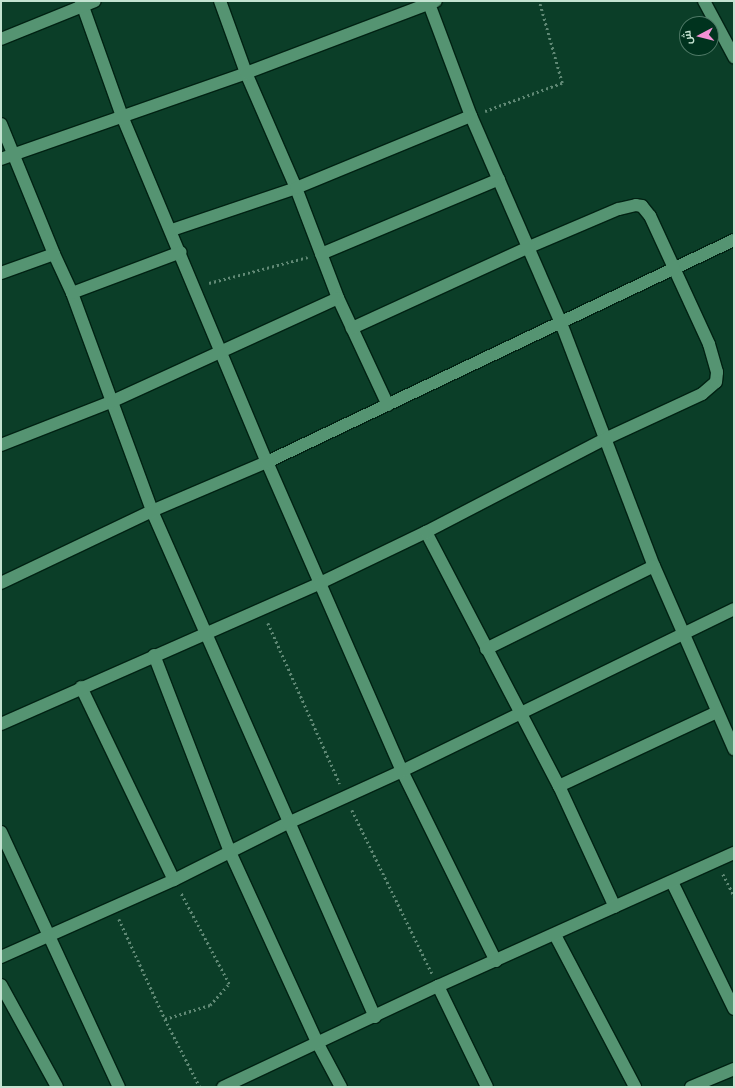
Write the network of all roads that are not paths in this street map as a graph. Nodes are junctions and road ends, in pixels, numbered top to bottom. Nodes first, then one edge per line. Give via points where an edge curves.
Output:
1 (95, 1) edge
2 (220, 1) edge
3 (704, 1) edge
4 (431, 2) edge
5 (82, 3) edge
6 (1, 39) edge
7 (733, 54) edge
8 (246, 73) junction
9 (122, 116) junction
10 (471, 116) junction
11 (1, 124) edge
12 (15, 154) junction
13 (1, 159) edge
14 (499, 179) junction
15 (296, 188) junction
16 (172, 230) junction
17 (734, 240) edge
18 (529, 247) junction
19 (181, 252) junction
20 (54, 254) junction
21 (321, 254) junction
22 (673, 269) junction
23 (1, 273) edge
24 (72, 293) junction
25 (338, 298) junction
26 (561, 323) junction
27 (352, 328) junction
28 (221, 353) junction
29 (113, 401) junction
30 (388, 405) junction
31 (605, 439) junction
32 (1, 445) edge
33 (267, 462) junction
34 (152, 511) junction
35 (426, 532) junction
36 (654, 566) junction
37 (320, 582) junction
38 (1, 583) edge
39 (734, 609) edge
40 (205, 632) junction
41 (683, 633) junction
42 (486, 649) junction
43 (154, 655) junction
44 (82, 688) junction
45 (717, 712) junction
46 (521, 713) junction
47 (1, 724) edge
48 (734, 749) edge
49 (402, 771) junction
50 (559, 786) junction
51 (288, 823) junction
52 (1, 832) edge
53 (230, 852) junction
54 (734, 853) edge
55 (174, 880) junction
56 (672, 882) junction
57 (615, 907) junction
58 (49, 935) junction
59 (555, 935) junction
60 (1, 957) edge
61 (496, 961) junction
62 (1, 985) edge
63 (438, 986) junction
64 (734, 1009) edge
65 (375, 1016) junction
66 (318, 1044) junction
67 (734, 1069) edge
68 (58, 1087) edge
69 (119, 1087) edge
70 (223, 1087) edge
71 (341, 1087) edge
72 (487, 1087) edge
73 (635, 1087) edge
74 (691, 1087) edge

1 - 5 street
2 - 8 street
3 - 7 street
4 - 8 street
4 - 10 street
5 - 6 street
5 - 9 street
8 - 9 street
8 - 15 street
9 - 12 street
9 - 16 street
10 - 14 street
10 - 15 street
11 - 12 street
12 - 13 street
12 - 20 street
14 - 18 street
14 - 21 street
15 - 16 street
15 - 21 street
16 - 19 street
17 - 22 street
18 - 22 street via 618,209 639,205 650,216
18 - 26 street
18 - 27 street
19 - 24 street
19 - 28 street
20 - 23 street
20 - 24 street
21 - 25 street
22 - 26 street
22 - 31 street via 711,349 717,372 716,382 702,394
24 - 29 street
25 - 27 street
25 - 28 street
26 - 30 street
26 - 31 street
27 - 30 street
28 - 29 street
28 - 33 street
29 - 32 street
29 - 34 street
30 - 33 street
31 - 35 street
31 - 36 street
33 - 34 street
33 - 37 street
34 - 38 street
34 - 40 street
35 - 37 street
35 - 42 street
36 - 41 street
36 - 42 street
37 - 40 street
37 - 49 street
39 - 41 street
40 - 43 street
40 - 51 street
41 - 45 street
41 - 46 street
42 - 46 street
43 - 44 street
43 - 53 street
44 - 47 street
44 - 55 street
45 - 48 street
45 - 50 street
46 - 49 street
46 - 50 street
49 - 51 street
49 - 61 street
50 - 57 street
51 - 53 street
51 - 65 street
52 - 58 street
53 - 55 street
53 - 66 street
54 - 56 street
55 - 58 street
56 - 57 street
56 - 64 street
57 - 59 street
58 - 60 street
58 - 69 street
59 - 61 street
59 - 73 street
61 - 63 street
62 - 68 street
63 - 65 street
63 - 72 street
65 - 66 street
66 - 70 street
66 - 71 street
67 - 74 street

